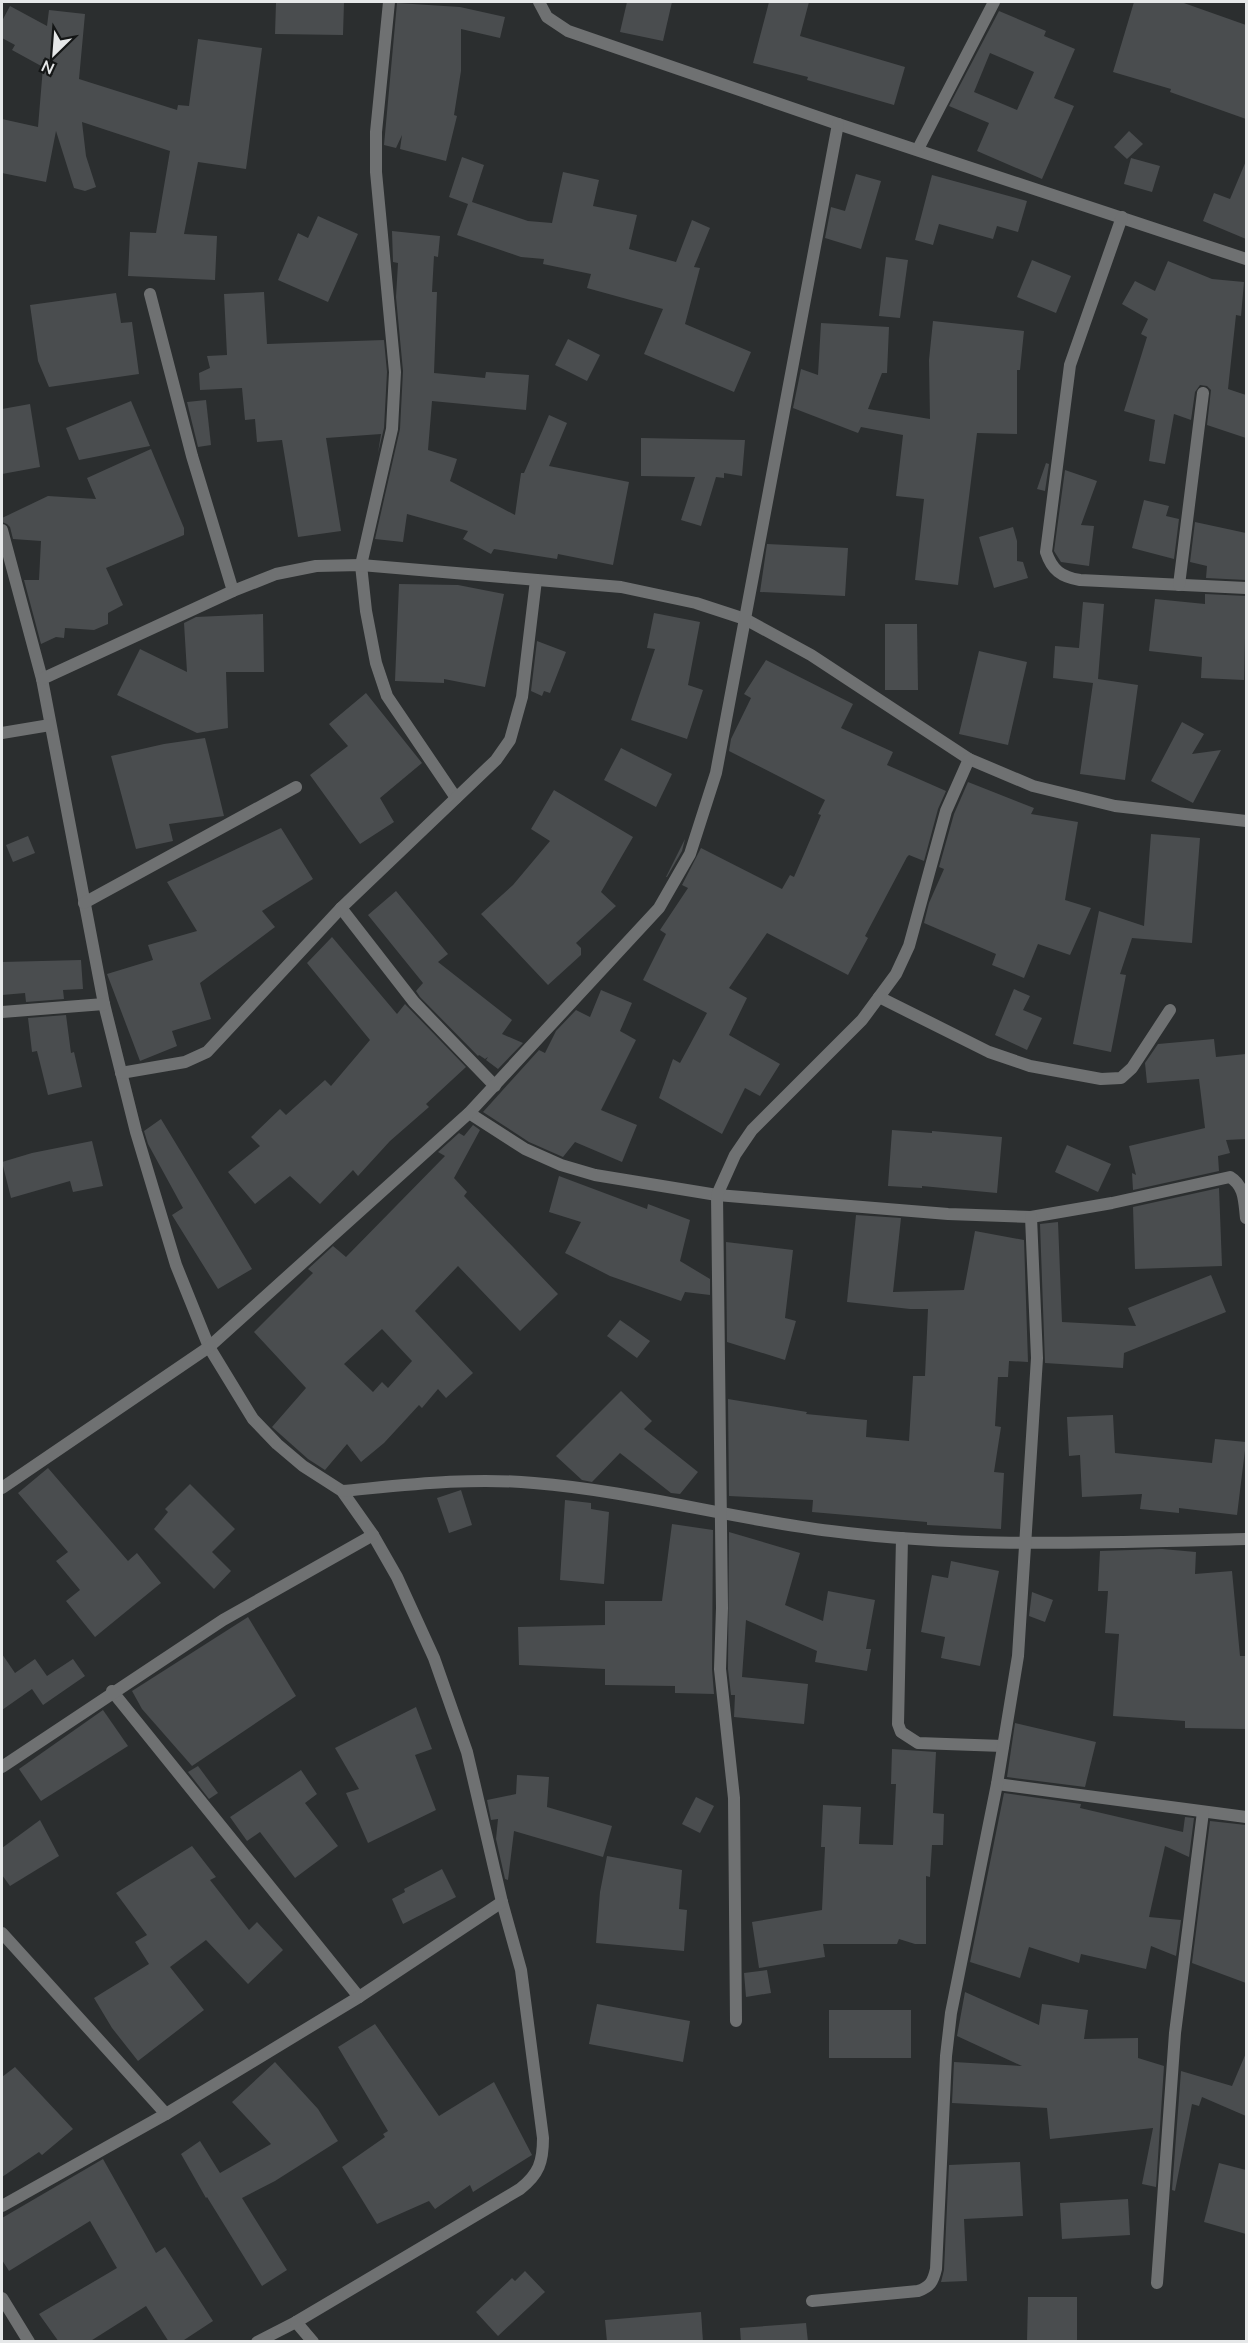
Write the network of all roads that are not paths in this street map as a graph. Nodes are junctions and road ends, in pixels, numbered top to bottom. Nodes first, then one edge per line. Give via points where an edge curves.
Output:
1 (389, 2) edge
2 (539, 2) edge
3 (994, 2) edge
4 (838, 124) junction
5 (918, 149) junction
6 (1122, 217) junction
7 (1246, 259) edge
8 (150, 294) dead end
9 (1203, 393) dead end
10 (2, 530) edge
11 (361, 565) junction
12 (536, 580) junction
13 (1179, 585) junction
14 (1246, 588) edge
15 (233, 591) junction
16 (745, 619) junction
17 (42, 679) junction
18 (50, 725) junction
19 (2, 733) edge
20 (969, 759) junction
21 (296, 787) dead end
22 (456, 798) junction
23 (1246, 821) edge
24 (84, 903) junction
25 (341, 908) junction
26 (879, 998) junction
27 (104, 1004) junction
28 (1170, 1010) dead end
29 (2, 1012) edge
30 (121, 1072) junction
31 (495, 1086) junction
32 (469, 1113) junction
33 (717, 1195) junction
34 (1031, 1217) junction
35 (1246, 1218) edge
36 (209, 1347) junction
37 (2, 1488) edge
38 (342, 1491) junction
39 (721, 1512) junction
40 (373, 1535) junction
41 (902, 1538) junction
42 (1246, 1539) edge
43 (1026, 1543) junction
44 (112, 1692) junction
45 (1003, 1746) junction
46 (2, 1767) edge
47 (997, 1784) junction
48 (1203, 1812) junction
49 (1246, 1817) edge
50 (502, 1902) junction
51 (2, 1932) edge
52 (359, 1997) junction
53 (736, 2020) dead end
54 (166, 2114) junction
55 (2, 2206) edge
56 (1157, 2283) dead end
57 (2, 2298) edge
58 (812, 2301) dead end
59 (296, 2322) junction
60 (29, 2342) edge
61 (258, 2342) edge
62 (313, 2342) edge

1 - 11 street via 376,132 376,172 395,372 394,404 392,429
2 - 4 street via 548,17 568,31
3 - 5 street
4 - 5 street
4 - 16 street
5 - 6 street
6 - 7 street
6 - 13 street via 1070,365 1046,552 1057,573 1068,578
8 - 15 street via 192,456
9 - 13 street
10 - 17 street
11 - 12 street
11 - 15 street via 316,566 276,574
11 - 22 street via 374,653 387,696
12 - 16 street via 621,587 696,603
12 - 22 street via 522,697 510,740 496,760
13 - 14 street
15 - 17 street
16 - 20 street via 811,655
16 - 31 street via 716,773 690,854 659,908
17 - 18 street
18 - 19 street
18 - 24 street
20 - 23 street via 1033,786 1115,806
20 - 26 street via 946,811 909,946
21 - 24 street
22 - 25 street
24 - 27 street
25 - 30 street via 207,1052 186,1062
25 - 31 street via 414,1002
26 - 28 street via 989,1052 1030,1066 1101,1079 1121,1078 1132,1068
26 - 33 street via 862,1020 752,1130 735,1155
27 - 29 street
27 - 30 street
30 - 36 street via 176,1265
31 - 32 street
32 - 33 street via 525,1149 561,1165
32 - 36 street
33 - 34 street
33 - 39 street
34 - 35 street via 1230,1177 1241,1187
34 - 43 street via 1037,1358
36 - 37 street
36 - 38 street via 253,1419 303,1466
38 - 39 street via 461,1480 534,1483
38 - 40 street
39 - 41 street via 830,1531
39 - 53 street via 720,1669 734,1798
40 - 44 street via 223,1620
40 - 50 street via 434,1658 467,1752
41 - 43 street
41 - 45 street via 898,1724 901,1732 918,1743
42 - 43 street
43 - 45 street via 1018,1656
44 - 46 street
44 - 52 street
45 - 47 street
47 - 48 street
47 - 58 street via 951,2013 933,2280 928,2288 918,2291
48 - 49 street
48 - 56 street via 1175,2033
50 - 52 street
50 - 59 street via 521,1970 543,2138 539,2167 520,2189
51 - 54 street
52 - 54 street
54 - 55 street
57 - 60 street
59 - 61 street
59 - 62 street

